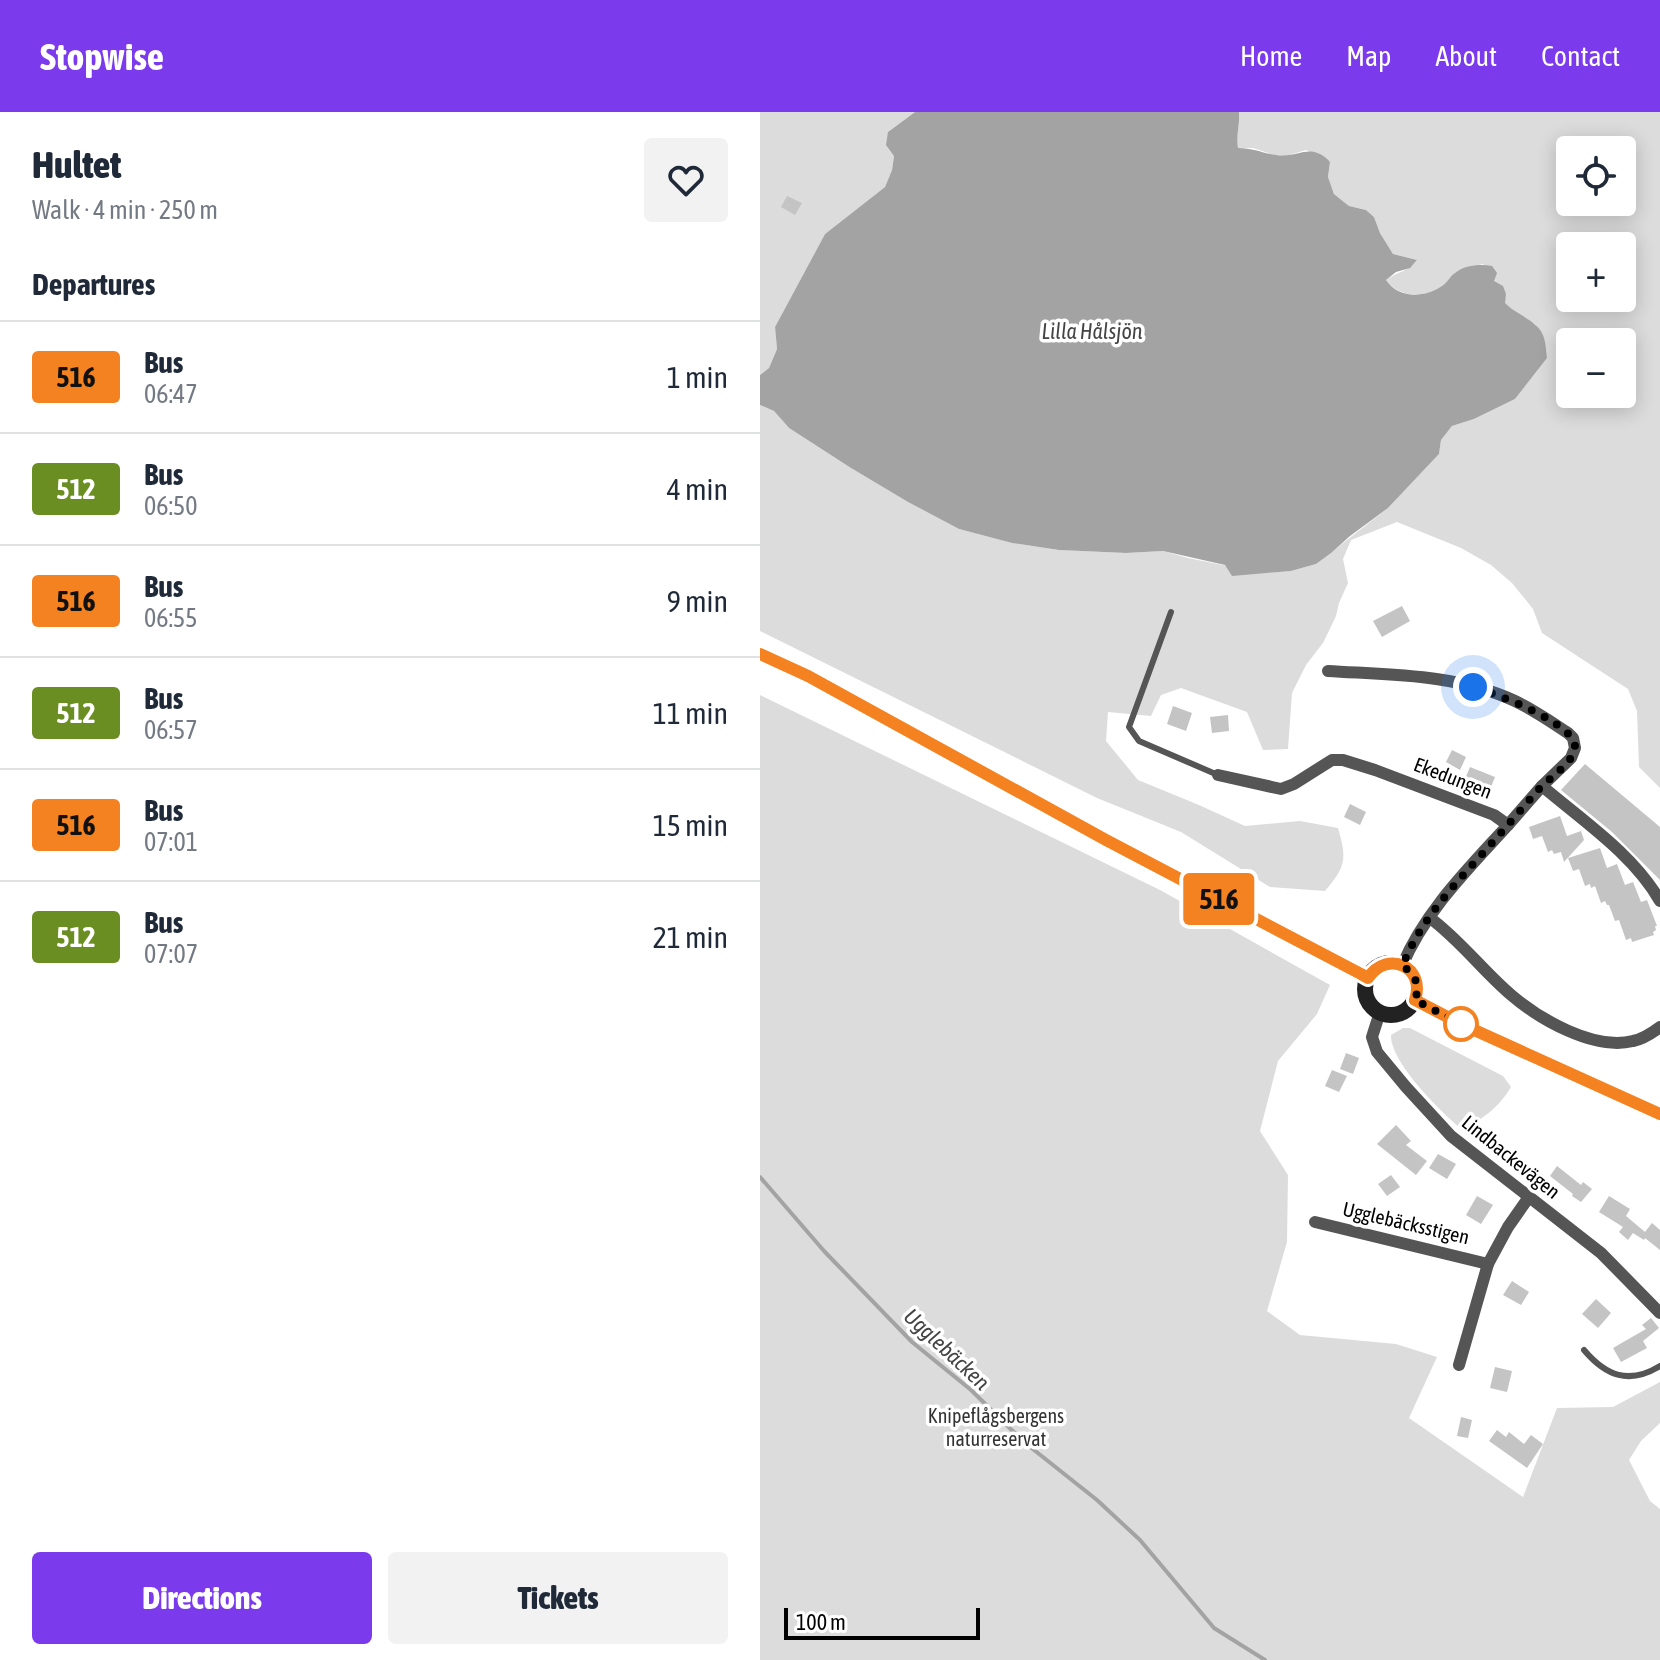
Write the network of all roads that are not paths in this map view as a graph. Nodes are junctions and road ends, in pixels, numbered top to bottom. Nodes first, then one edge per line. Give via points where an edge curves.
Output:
1 (1171, 612) dead end
2 (760, 654) edge
3 (1328, 671) dead end
4 (1218, 775) joint
5 (1542, 786) junction
6 (1508, 825) junction
7 (1660, 901) edge
8 (1430, 918) junction
9 (1402, 966) junction
10 (1368, 978) junction
11 (1415, 1000) junction
12 (1380, 1012) junction
13 (1660, 1027) edge
14 (1660, 1114) edge
15 (1529, 1197) junction
16 (1315, 1222) dead end
17 (1488, 1264) junction
18 (1660, 1313) edge
19 (1584, 1350) dead end
20 (1459, 1365) dead end
21 (1660, 1366) edge

1 - 4 lane via 1129,727 1139,741
2 - 10 street
3 - 5 street via 1456,681 1515,701 1573,738 1571,758
4 - 6 street, Ekedungen via 1281,789 1332,760 1343,760 1494,815
5 - 6 street
5 - 7 street via 1632,865
6 - 8 street, Ekedungen
8 - 9 street, Ekedungen
8 - 13 street via 1511,995 1562,1028 1617,1043 1632,1042
9 - 10 street via 1383,965
9 - 11 street via 1416,980
10 - 12 street via 1367,997
11 - 12 street via 1400,1014
11 - 14 street
12 - 15 street, Lindbackevägen via 1372,1037 1377,1052 1451,1136
15 - 17 street
15 - 18 street, Lindbackevägen via 1601,1253
16 - 17 street, Ugglebäcksstigen
17 - 20 street
19 - 21 lane via 1595,1364 1615,1374 1642,1375

